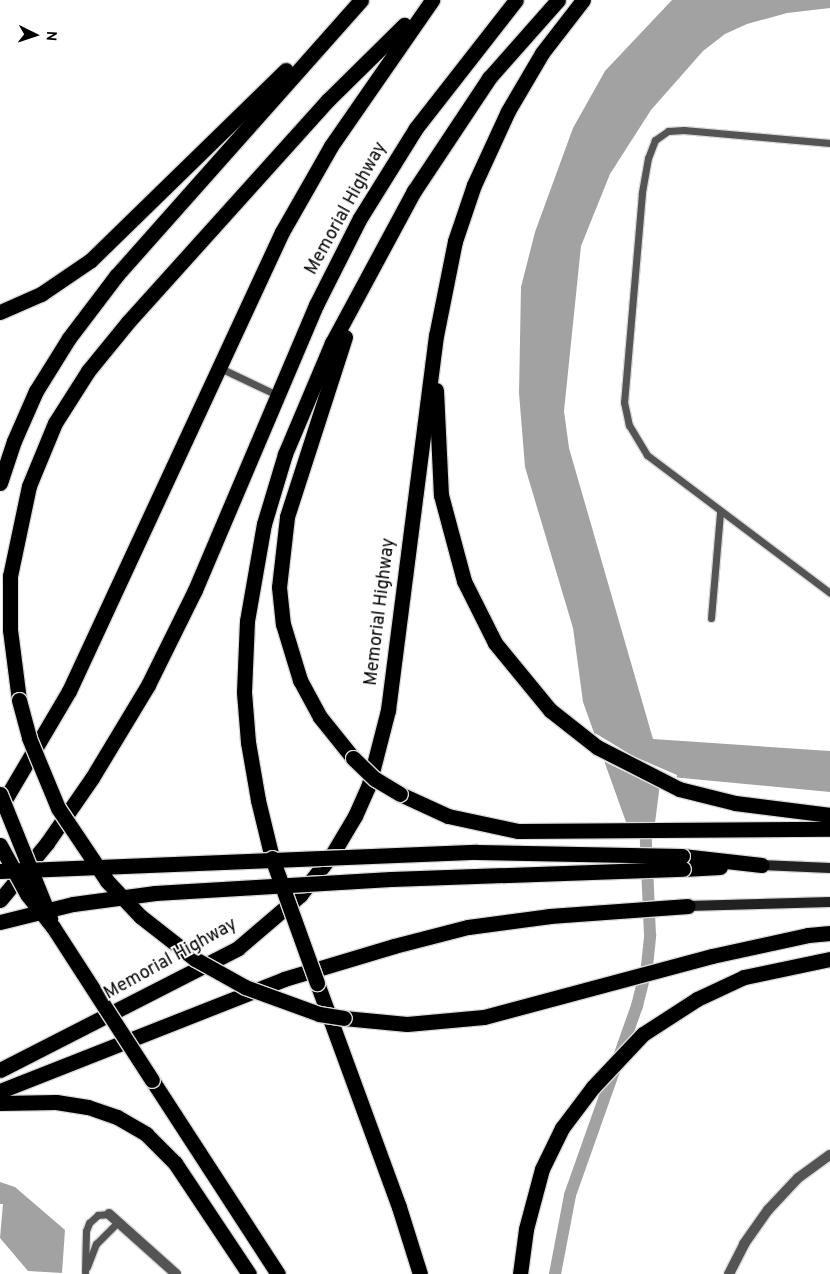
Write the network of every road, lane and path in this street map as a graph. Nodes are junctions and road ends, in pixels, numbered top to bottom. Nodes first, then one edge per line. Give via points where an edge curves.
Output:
1 (361, 0) edge
2 (427, 0) edge
3 (432, 0) edge
4 (516, 0) edge
5 (558, 0) edge
6 (583, 0) edge
7 (326, 38) junction
8 (830, 143) edge
9 (371, 269) junction
10 (0, 312) edge
11 (436, 336) junction
12 (217, 366) junction
13 (277, 394) junction
14 (0, 483) edge
15 (720, 512) junction
16 (830, 593) edge
17 (711, 618) dead end
18 (0, 794) edge
19 (0, 808) edge
20 (830, 815) edge
21 (830, 828) edge
22 (0, 845) edge
23 (683, 863) junction
24 (761, 865) joint
25 (830, 868) edge
26 (0, 871) edge
27 (0, 900) edge
28 (830, 902) edge
29 (688, 906) joint
30 (0, 922) edge
31 (53, 927) junction
32 (830, 933) edge
33 (830, 959) edge
34 (0, 1070) edge
35 (0, 1091) edge
36 (0, 1103) edge
37 (830, 1155) edge
38 (109, 1214) joint
39 (118, 1222) junction
40 (86, 1273) edge
41 (176, 1274) edge
42 (249, 1274) edge
43 (278, 1274) edge
44 (420, 1274) edge
45 (520, 1274) edge
46 (729, 1274) edge

1 - 7 highway
2 - 32 highway, bridge via 310,120 128,322 88,371 55,423 26,496 10,576 10,630 19,700 29,738 58,808 107,881 140,916 195,960 269,997 344,1018 407,1024 484,1017 712,956
3 - 12 highway via 385,63 312,178
4 - 13 highway, Memorial Highway via 431,106 375,192 330,275
5 - 9 highway via 468,106 414,191
6 - 11 highway, Memorial Highway via 542,53 490,148 455,241
7 - 10 highway via 296,60 91,260 41,294
7 - 14 highway via 116,276 69,338 36,391
8 - 15 lane via 672,130 655,140 648,158 624,402 629,424 648,455
9 - 21 highway, bridge via 307,447 287,516 280,567 283,624 300,680 320,717 353,758 375,779 400,794 435,811 492,828 612,831
9 - 44 highway, bridge via 332,343 297,423 274,488 247,621 244,692 258,800 272,858 399,1207
11 - 20 highway via 441,495 464,581 491,636 522,679 550,710 597,747 679,789 735,803
11 - 34 highway, Memorial Highway via 386,718 369,784 333,853 300,895 238,948
12 - 13 lane
12 - 19 highway via 69,691
13 - 27 highway, Memorial Highway via 195,590 148,685 92,778 26,870
15 - 16 lane
15 - 17 lane
18 - 31 highway, bridge
22 - 31 highway, bridge via 27,894
23 - 24 highway
23 - 26 highway, bridge via 477,852
23 - 30 highway, bridge via 154,893 73,904
24 - 25 street
28 - 29 street
29 - 35 highway via 468,927 339,962 196,1012
31 - 43 highway, bridge
33 - 45 highway via 744,976 643,1034 593,1087 562,1128 542,1170 526,1229
36 - 42 highway via 42,1101 88,1107 117,1117 146,1134 175,1163
37 - 46 street via 798,1178 768,1210 747,1239
38 - 39 street
38 - 40 lane via 98,1215 89,1223
39 - 40 lane via 96,1244
39 - 41 street

